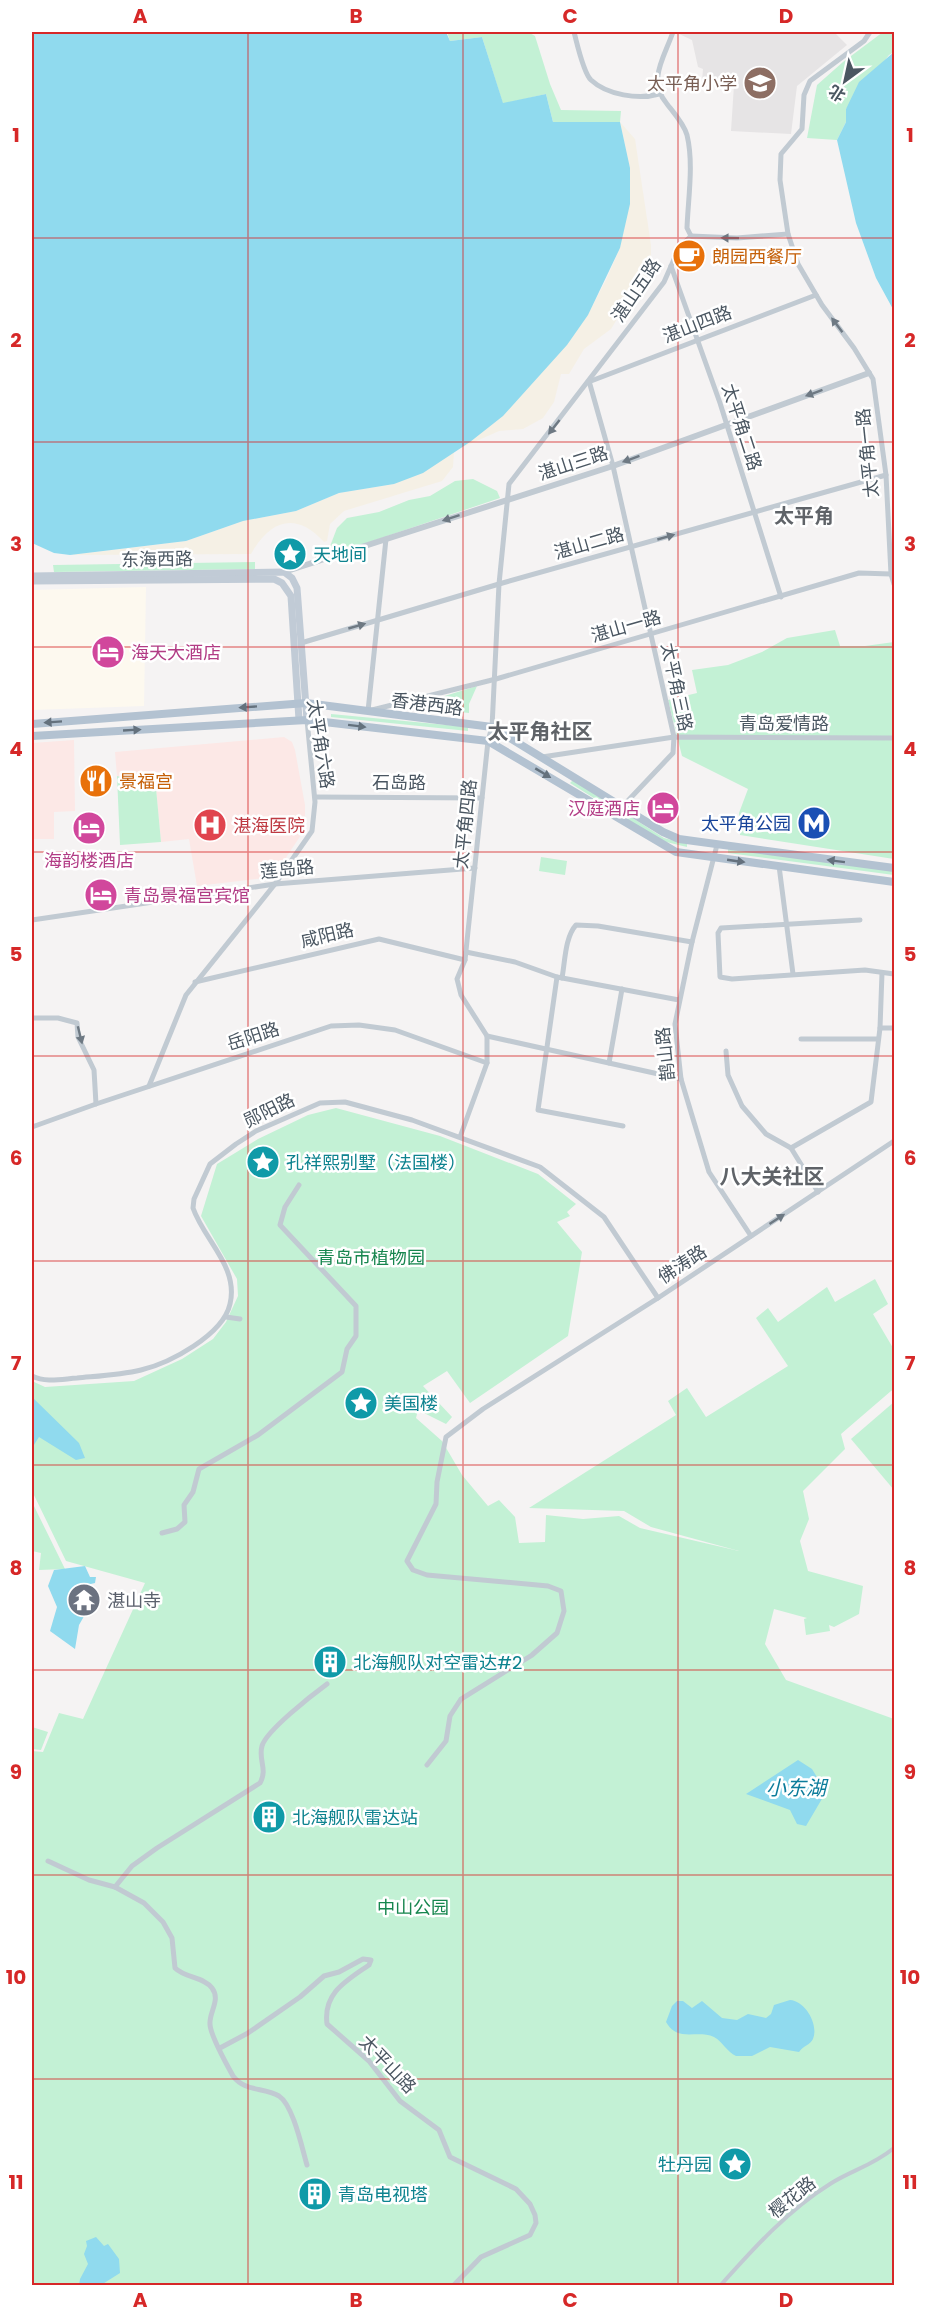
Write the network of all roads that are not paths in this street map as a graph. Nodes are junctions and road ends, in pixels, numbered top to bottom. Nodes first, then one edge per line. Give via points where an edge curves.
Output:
1 (574, 32) edge
2 (674, 32) edge
3 (870, 32) edge
4 (659, 94) junction
5 (788, 234) junction
6 (691, 236) junction
7 (671, 266) junction
8 (816, 295) junction
9 (698, 339) junction
10 (869, 374) junction
11 (590, 381) junction
12 (725, 426) junction
13 (613, 466) junction
14 (886, 475) junction
15 (507, 500) junction
16 (754, 512) junction
17 (386, 539) junction
18 (632, 546) junction
19 (284, 573) junction
20 (891, 574) junction
21 (32, 576) edge
22 (274, 579) joint
23 (32, 581) edge
24 (499, 584) junction
25 (894, 585) edge
26 (781, 597) junction
27 (378, 620) junction
28 (650, 635) junction
29 (301, 642) junction
30 (496, 679) junction
31 (303, 703) junction
32 (369, 711) junction
33 (303, 720) junction
34 (32, 724) edge
35 (492, 727) junction
36 (32, 736) edge
37 (674, 737) junction
38 (894, 738) edge
39 (488, 741) junction
40 (540, 757) junction
41 (315, 797) junction
42 (482, 798) junction
43 (622, 807) junction
44 (717, 845) junction
45 (715, 858) junction
46 (779, 866) junction
47 (475, 868) junction
48 (894, 868) edge
49 (894, 882) edge
50 (275, 884) junction
51 (32, 920) edge
52 (860, 920) dead end
53 (785, 923) junction
54 (692, 942) junction
55 (466, 952) junction
56 (465, 960) junction
57 (882, 973) junction
58 (793, 974) junction
59 (894, 974) edge
60 (559, 978) junction
61 (195, 982) junction
62 (622, 989) junction
63 (679, 1000) junction
64 (32, 1018) edge
65 (880, 1028) junction
66 (894, 1029) edge
67 (487, 1036) junction
68 (801, 1039) dead end
69 (877, 1039) junction
70 (546, 1049) junction
71 (726, 1051) dead end
72 (488, 1063) junction
73 (609, 1063) junction
74 (681, 1079) junction
75 (149, 1086) junction
76 (96, 1104) junction
77 (623, 1126) dead end
78 (32, 1127) edge
79 (460, 1137) junction
80 (894, 1142) edge
81 (791, 1148) junction
82 (299, 1185) dead end
83 (818, 1192) junction
84 (751, 1236) junction
85 (658, 1298) junction
86 (226, 1317) junction
87 (240, 1319) dead end
88 (32, 1376) edge
89 (162, 1533) dead end
90 (327, 1684) dead end
91 (427, 1765) dead end
92 (48, 1861) dead end
93 (115, 1887) junction
94 (220, 2048) junction
95 (894, 2148) edge
96 (307, 2165) dead end
97 (453, 2286) edge
98 (720, 2286) edge

1 - 4 street via 590,79 608,90 646,98
2 - 4 street via 656,80
3 - 5 street, 太平角一路 via 810,81 804,95 802,129 781,154 780,180
4 - 6 street via 686,133 687,228
5 -> 6 street
5 - 8 street, 太平角一路 via 798,264
6 - 7 street, 湛山五路
7 - 9 street, 太平角二路
7 - 11 street, 湛山五路 via 664,282
8 - 9 street, 湛山四路
10 -> 8 street, 太平角一路
9 - 11 street, 湛山四路
9 - 12 street, 太平角二路
10 -> 12 street, 湛山三路
10 - 14 street, 太平角一路 via 873,379
11 - 13 street, 太平角三路
11 -> 15 street, 湛山五路 via 509,484
12 -> 13 street, 湛山三路
12 - 16 street, 太平角二路
13 - 15 street, 湛山三路
13 - 18 street, 太平角三路
14 - 16 street, 湛山二路
14 - 20 street, 太平角一路
15 -> 17 street, 湛山三路
15 - 24 street, 太平角四路
18 -> 16 street, 湛山二路
16 - 26 street, 太平角二路
17 - 19 street, 湛山三路
17 - 27 street
18 - 24 street, 湛山二路
18 - 28 street, 太平角三路
19 - 21 main road, 东海西路
19 - 29 main road, 太平角六路 via 297,588
20 - 25 street, 太平角一路
20 - 26 street, 湛山一路 via 859,573
22 - 23 main road, 东海西路
22 - 31 main road, 太平角六路 via 291,596
24 - 27 street, 湛山二路
24 - 30 street, 太平角四路
26 - 28 street, 湛山一路
29 -> 27 street, 湛山二路
27 - 32 street
28 - 30 street, 湛山一路
28 - 37 street, 太平角三路
29 - 31 main road, 太平角六路
30 - 32 street, 湛山一路
30 - 35 street, 太平角四路
31 - 32 main road, 香港西路
31 - 33 main road
31 -> 34 main road, 香港西路
32 - 35 main road, 香港西路
36 -> 33 main road, 香港西路
33 -> 39 main road, 香港西路
33 - 41 street, 太平角六路 via 309,738
35 - 39 street, 太平角四路
35 - 40 main road, 香港西路
37 - 38 street, 青岛爱情路
37 - 40 street, 青岛爱情路
37 - 43 street, 太平角三路 via 673,753
39 - 42 street, 太平角四路
39 -> 45 main road, 香港西路 via 676,852
40 - 43 main road, 香港西路
41 - 42 street, 石岛路
41 - 50 street, 太平角六路 via 312,831
42 - 47 street, 太平角四路
43 - 44 main road, 香港西路 via 679,839
44 - 45 street, 鹊山路
48 -> 44 main road, 香港西路
45 -> 46 main road, 香港西路
45 - 54 street, 鹊山路
46 - 49 main road, 香港西路
46 - 53 street
47 - 50 street, 莲岛路
47 - 55 street, 太平角四路
50 - 51 street, 莲岛路
50 - 61 street, 太平角六路
52 - 53 street
53 - 58 street
53 - 58 street via 721,928 720,977
54 - 60 street via 576,925
54 - 63 street, 鹊山路
55 - 56 street, 太平角四路
55 - 60 street via 515,962
56 - 61 street, 咸阳路 via 379,939
56 - 67 street, 太平角四路 via 457,979 461,995
57 - 58 street via 865,970
57 - 59 street
57 - 65 street
60 - 62 street
60 - 70 street
61 - 75 street, 太平角六路
62 - 63 street
62 - 73 street
63 - 74 street, 鹊山路 via 675,1024
64 -> 76 street via 77,1023 78,1037 94,1070
65 - 66 street
65 - 69 street
67 - 70 street
67 - 72 street
68 - 69 street
69 - 81 street via 871,1102
70 - 73 street
70 - 77 street via 538,1110
71 - 81 street via 728,1075 742,1106 766,1134
72 - 75 street, 岳阳路 via 395,1030 331,1026
72 - 79 street
73 - 74 street
74 - 84 street, 鹊山路 via 709,1172
75 - 76 street, 岳阳路
76 - 78 street, 岳阳路
79 - 85 street, 郧阳路 via 540,1167 604,1217
79 - 86 street, 郧阳路 via 345,1102 320,1103 255,1131 217,1158 205,1173 193,1208 231,1276 231,1303
80 - 83 street, 佛涛路
81 - 83 street
82 - 89 street via 285,1207 280,1226 356,1306 356,1336 347,1348 342,1372 258,1435 200,1469 184,1506 186,1522
84 -> 83 street, 佛涛路
84 - 85 street, 佛涛路
85 - 91 street, 佛涛路 via 483,1409 446,1437 436,1504 407,1560 413,1570 428,1575 548,1586 561,1591 564,1611 556,1633 532,1655 461,1699 450,1716 446,1741
86 - 87 street
86 - 88 street via 205,1340 143,1369 46,1380
90 - 93 street via 268,1735 261,1750 265,1775 260,1783 157,1848 132,1866
92 - 93 street
93 - 94 street via 144,1903 163,1922 172,1938 173,1961 178,1971 214,1989 210,2029
94 - 96 street via 237,2082 281,2097
94 - 97 street, 太平山路 via 248,2033 324,1976 363,1959 371,1960 334,1992 326,2014 327,2024 369,2061 400,2101 439,2130 450,2157 516,2189 535,2215 530,2235 481,2258
95 - 98 street, 樱花路 via 877,2162 809,2198 754,2248

